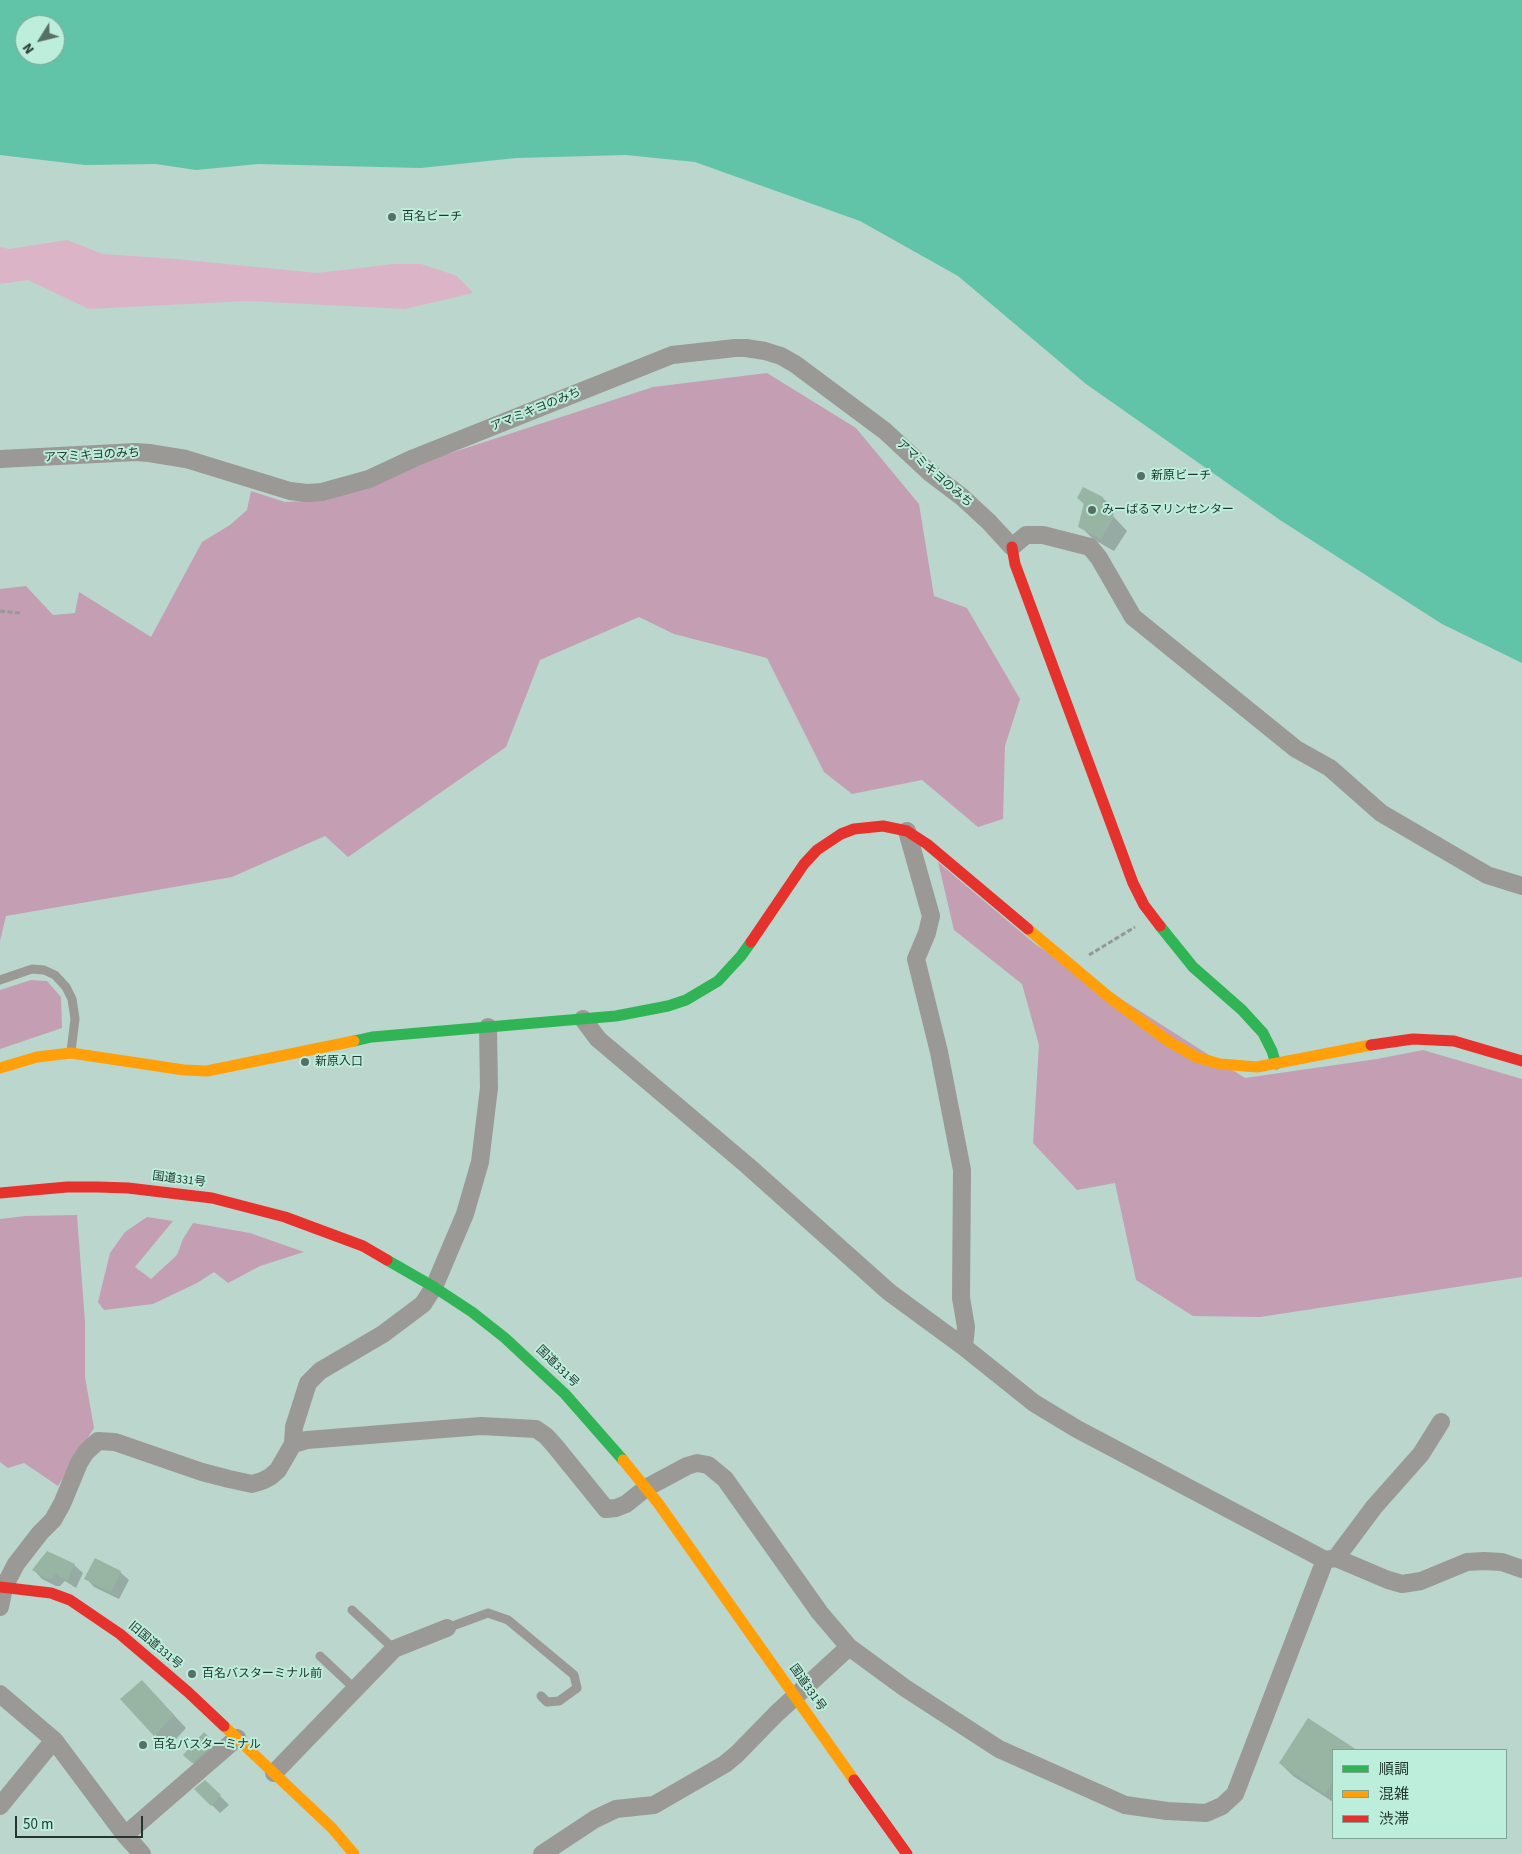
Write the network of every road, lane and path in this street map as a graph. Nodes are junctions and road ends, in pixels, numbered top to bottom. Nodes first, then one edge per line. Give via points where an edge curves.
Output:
1 (0, 459) edge
2 (1012, 547) junction
3 (0, 611) edge
4 (21, 613) dead end
5 (907, 831) junction
6 (1522, 886) edge
7 (1152, 916) junction
8 (1082, 959) dead end
9 (0, 980) edge
10 (583, 1019) junction
11 (488, 1027) junction
12 (71, 1053) junction
13 (1522, 1061) edge
14 (1276, 1064) junction
15 (0, 1068) edge
16 (0, 1193) edge
17 (434, 1288) junction
18 (964, 1347) junction
19 (1441, 1422) dead end
20 (293, 1444) junction
21 (646, 1488) junction
22 (1331, 1559) junction
23 (1522, 1569) edge
24 (2, 1587) edge
25 (0, 1606) edge
26 (352, 1610) dead end
27 (447, 1628) joint
28 (849, 1647) junction
29 (394, 1649) junction
30 (320, 1656) dead end
31 (355, 1689) junction
32 (0, 1694) edge
33 (541, 1696) dead end
34 (796, 1696) junction
35 (237, 1738) junction
36 (54, 1740) junction
37 (274, 1772) junction
38 (0, 1806) edge
39 (125, 1834) junction
40 (142, 1854) edge
41 (354, 1854) edge
42 (542, 1854) edge
43 (907, 1854) edge

1 - 2 street, アマミキヨのみち via 149,453 186,460 290,491 322,492 369,479 654,362 690,352 746,348 781,356 795,364 885,431 962,497
2 - 6 street via 1026,535 1043,535 1090,547 1133,617 1296,749 1330,768 1381,813 1487,875
2 - 7 main road via 1015,564 1133,883
3 - 4 path
5 - 10 main road via 882,826 854,829 817,850 740,956 718,981 704,990 668,1006
5 - 14 main road via 952,863 1109,997 1168,1041 1196,1057 1220,1064 1257,1068
5 - 18 street via 931,916 916,959 939,1052 962,1170
7 - 8 path
7 - 14 main road via 1193,967 1263,1033
9 - 12 lane via 32,969 44,970 66,986 75,1019
10 - 11 main road
10 - 18 street via 598,1040 748,1166 889,1292
11 - 12 main road via 372,1037 207,1071
11 - 17 street via 489,1088 480,1162 464,1214
12 - 15 main road via 37,1056
13 - 14 main road via 1454,1041 1412,1039
16 - 17 main road, 国道331号 via 98,1187 212,1198 285,1217 362,1246
17 - 20 street via 419,1308 383,1334 320,1370 308,1383 294,1427
17 - 21 main road, 国道331号 via 472,1312 536,1366 601,1433
18 - 22 street via 1034,1403 1077,1429
19 - 22 street via 1421,1454
20 - 21 street via 307,1440 481,1426 536,1429 556,1446 606,1508 626,1504
20 - 24 street via 278,1470 252,1484 202,1472 116,1442 98,1441 79,1463 53,1520 16,1564
21 - 28 street via 697,1463 717,1471 820,1613
21 - 34 main road, 国道331号
22 - 23 street via 1402,1584 1421,1581 1467,1562 1502,1562
22 - 28 street via 1235,1794 1222,1806 1206,1813 1125,1805 999,1749 904,1688
24 - 25 street
24 - 35 main road, 旧国道331号 via 52,1594 70,1600 155,1662
26 - 29 lane
27 - 29 street
27 - 33 lane via 488,1613 508,1620 574,1675 577,1688 559,1701 547,1702
28 - 34 street
29 - 31 street
30 - 31 lane
31 - 37 street
32 - 36 street
34 - 42 street via 738,1754 709,1775 654,1805 616,1810 595,1819
34 - 43 main road, 国道331号
35 - 37 main road, 旧国道331号
35 - 39 street
36 - 38 street
36 - 39 street
37 - 41 main road, 旧国道331号
39 - 40 street

